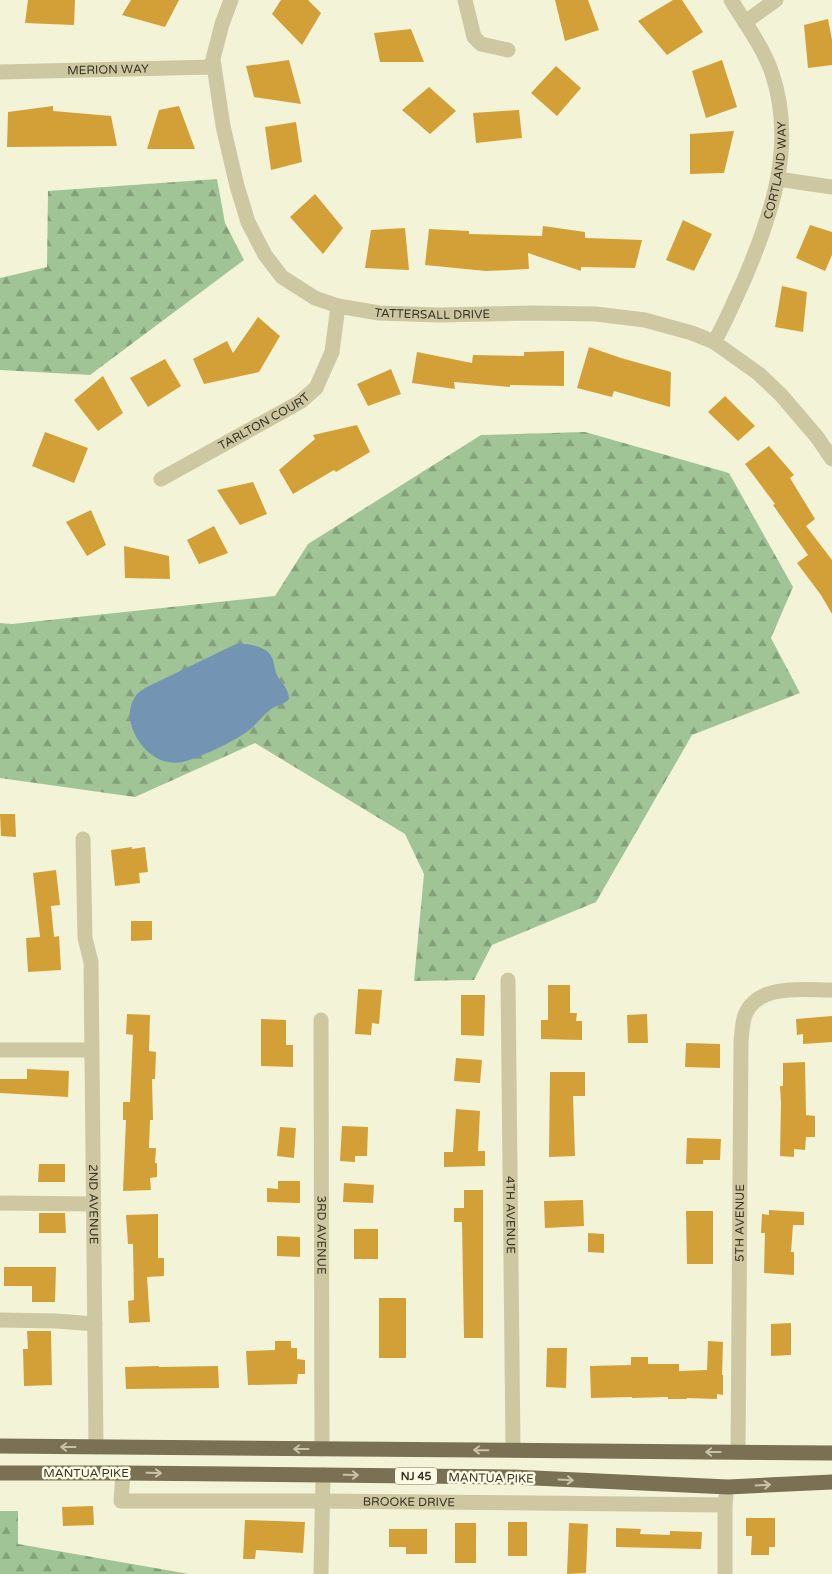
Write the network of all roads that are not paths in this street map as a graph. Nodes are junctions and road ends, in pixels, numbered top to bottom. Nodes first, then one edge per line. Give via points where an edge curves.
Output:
1 (231, 0) edge
2 (465, 0) edge
3 (731, 0) edge
4 (776, 0) edge
5 (745, 22) junction
6 (508, 50) dead end
7 (214, 67) junction
8 (0, 72) edge
9 (778, 179) junction
10 (832, 187) edge
11 (338, 306) junction
12 (714, 342) junction
13 (832, 459) edge
14 (161, 479) dead end
15 (83, 839) dead end
16 (508, 980) dead end
17 (832, 990) edge
18 (321, 1020) dead end
19 (0, 1050) edge
20 (91, 1050) junction
21 (0, 1203) edge
22 (94, 1204) junction
23 (0, 1320) edge
24 (95, 1324) junction
25 (0, 1446) edge
26 (96, 1447) junction
27 (322, 1449) junction
28 (513, 1450) junction
29 (738, 1452) junction
30 (832, 1453) edge
31 (0, 1473) edge
32 (123, 1473) junction
33 (323, 1475) junction
34 (832, 1482) edge
35 (728, 1487) junction
36 (322, 1500) junction
37 (725, 1505) junction
38 (321, 1574) edge
39 (725, 1574) edge

1 - 7 street, TATTERSALL DRIVE via 218,36
2 - 6 street via 474,37 481,44
3 - 5 street, CORTLAND WAY
4 - 5 street
5 - 9 street, CORTLAND WAY via 772,72 778,93 783,132
7 - 8 street, MERION WAY
7 - 11 street, TATTERSALL DRIVE via 222,126 237,186 248,222 265,255 282,277 315,298
9 - 10 street
9 - 12 street, CORTLAND WAY via 758,246
11 - 12 street, TATTERSALL DRIVE via 379,313 615,315 645,320
11 - 14 street, TARLTON COURT via 332,352 316,388 300,402
12 - 13 street, TATTERSALL DRIVE via 759,374 781,395
15 - 20 street, 2ND AVENUE via 85,938 91,962
16 - 28 street, 4TH AVENUE
17 - 29 street, 5TH AVENUE via 771,992 758,999 745,1017 741,1042
18 - 27 street, 3RD AVENUE
19 - 20 street
20 - 22 street, 2ND AVENUE
21 - 22 street
22 - 24 street, 2ND AVENUE
23 - 24 street
24 - 26 street, 2ND AVENUE
26 -> 25 main road, MANTUA PIKE / NJ 45
27 -> 26 main road, MANTUA PIKE / NJ 45
28 -> 27 main road, MANTUA PIKE / NJ 45
29 -> 28 main road, MANTUA PIKE / NJ 45
29 - 30 main road, MANTUA PIKE / NJ 45
31 - 32 main road, MANTUA PIKE / NJ 45
32 -> 33 main road, MANTUA PIKE / NJ 45
32 - 36 street, BROOKE DRIVE via 121,1501
33 -> 35 main road, MANTUA PIKE / NJ 45 via 513,1477
33 - 36 street
35 -> 34 main road, MANTUA PIKE / NJ 45
35 - 37 street
36 - 37 street, BROOKE DRIVE
36 - 38 street
37 - 39 street

